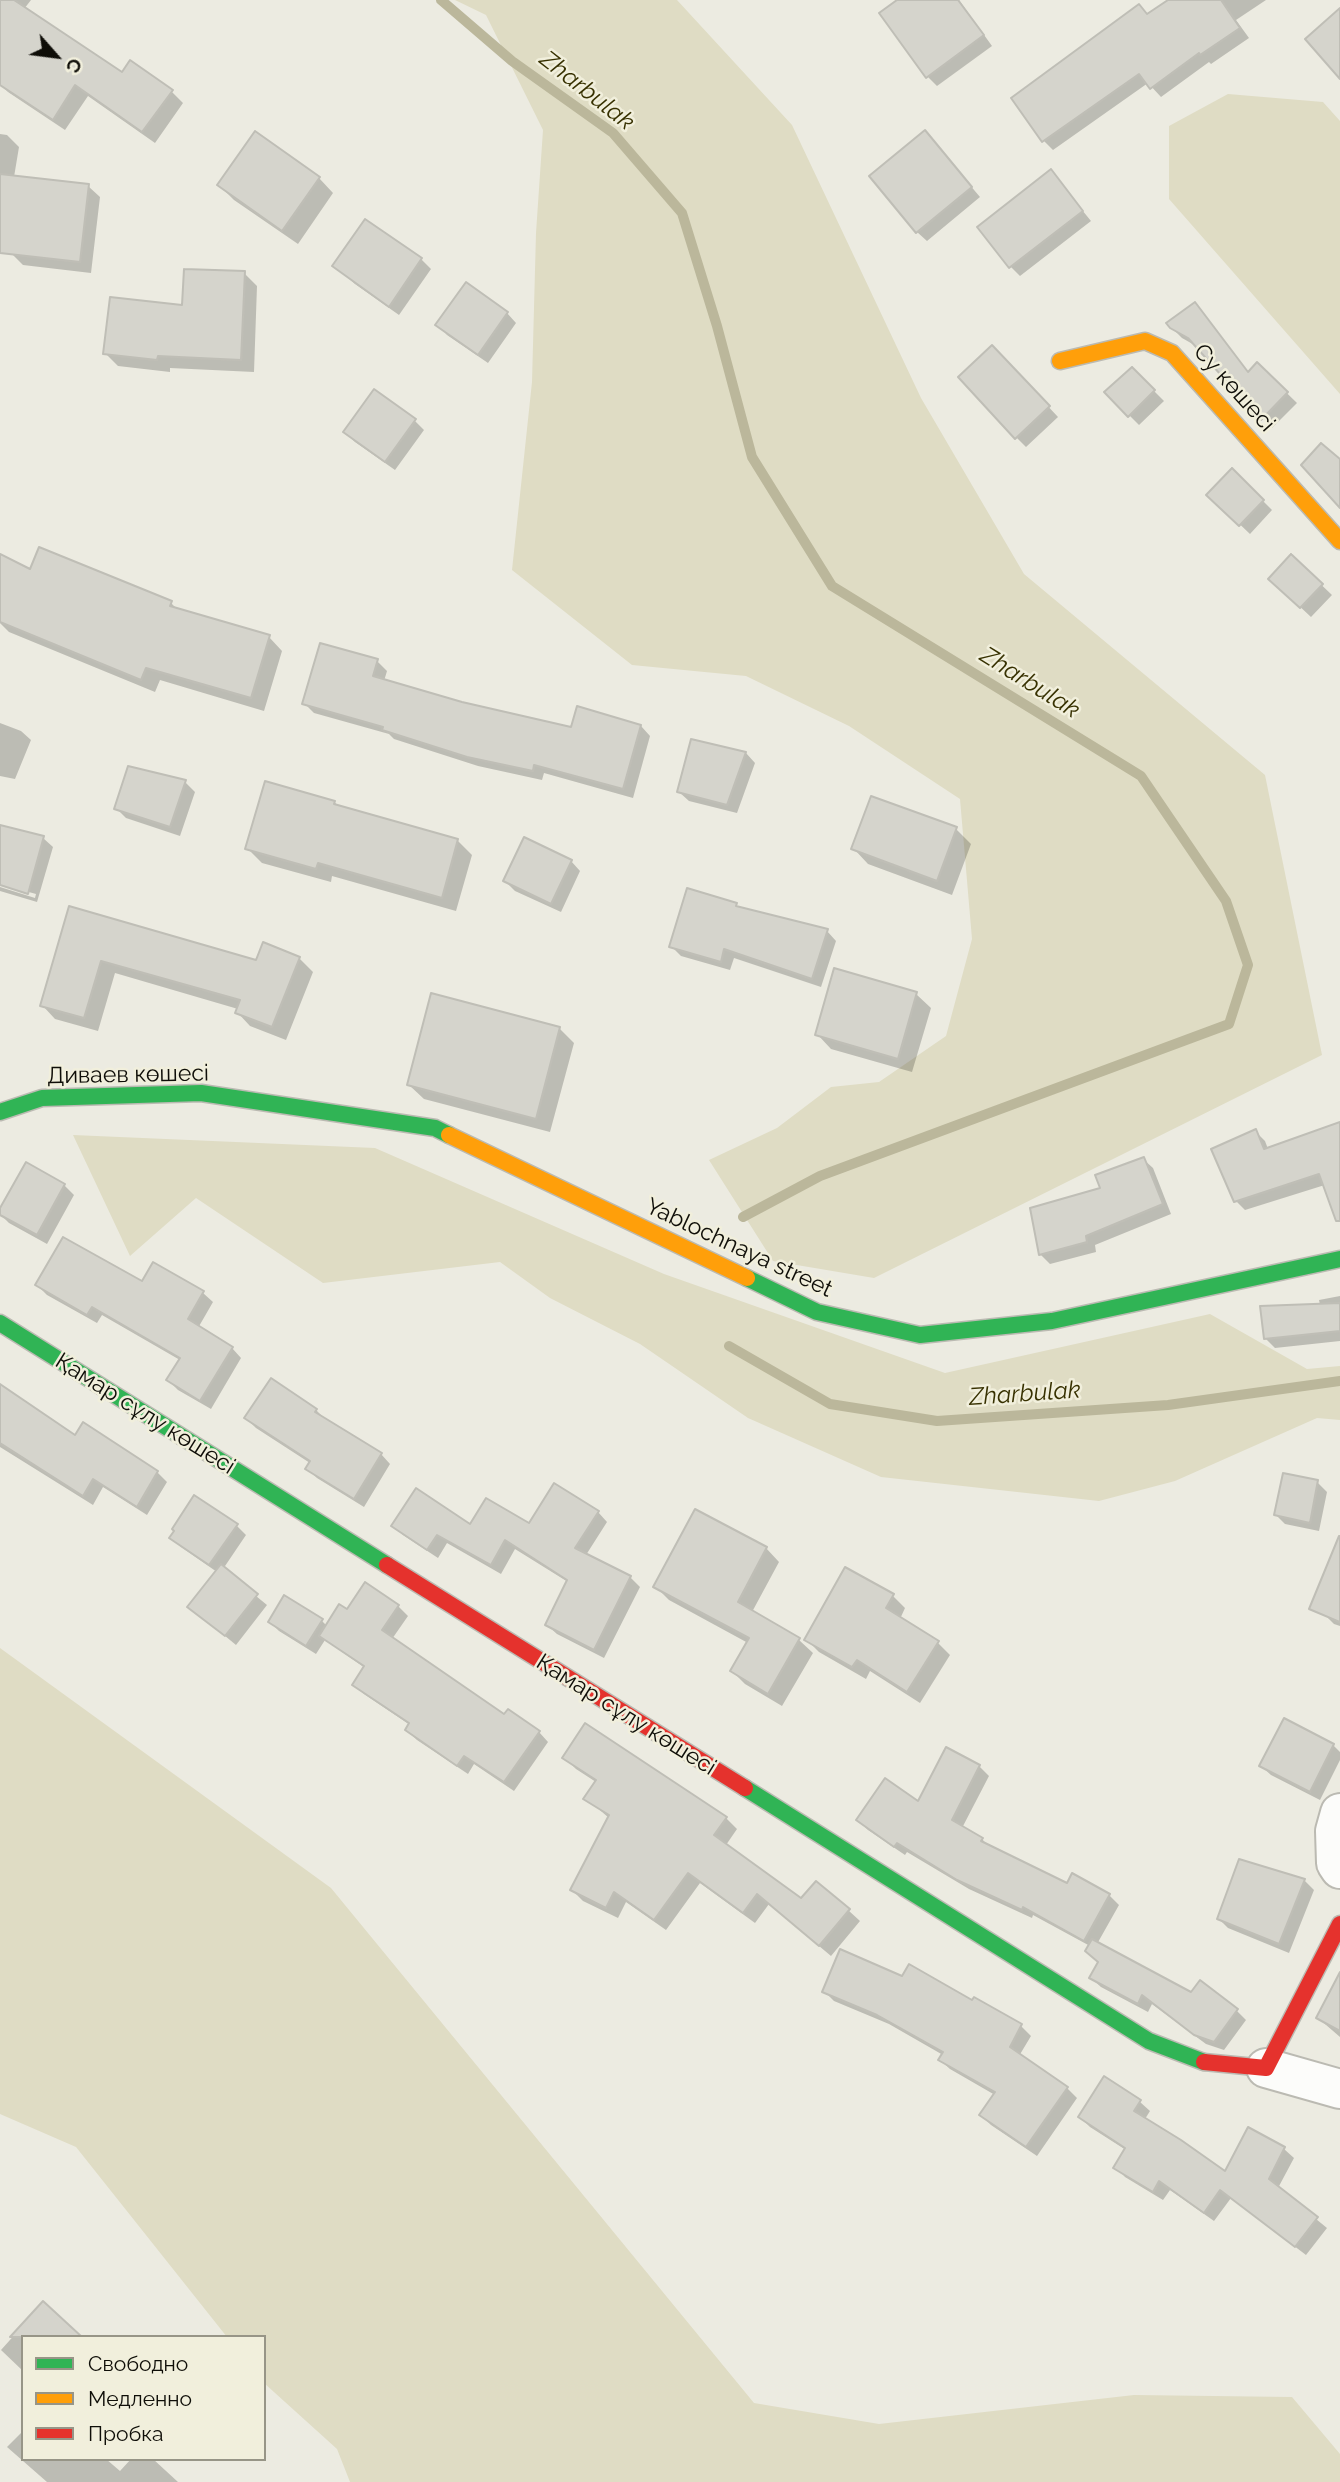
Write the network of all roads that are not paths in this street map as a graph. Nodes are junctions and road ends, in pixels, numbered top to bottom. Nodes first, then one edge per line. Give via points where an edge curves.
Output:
1 (1060, 361) dead end
2 (1340, 541) edge
3 (299, 1108) joint
4 (0, 1112) edge
5 (1340, 1259) edge
6 (0, 1323) edge
7 (1340, 1813) edge
8 (1340, 1869) edge
9 (1340, 1924) edge
10 (1266, 2068) junction
11 (1340, 2090) edge

1 - 2 street, Су көшесі via 1145,341 1172,353
3 - 4 street, Диваев көшесі via 201,1093 42,1098
3 - 5 street, Yablochnaya street via 435,1128 817,1312 920,1335 1052,1321
6 - 10 street, Қамар сұлу көшесі via 1149,2041 1206,2063
7 - 8 street via 1335,1831
9 - 10 street
10 - 11 street, Қамар сұлу көшесі

